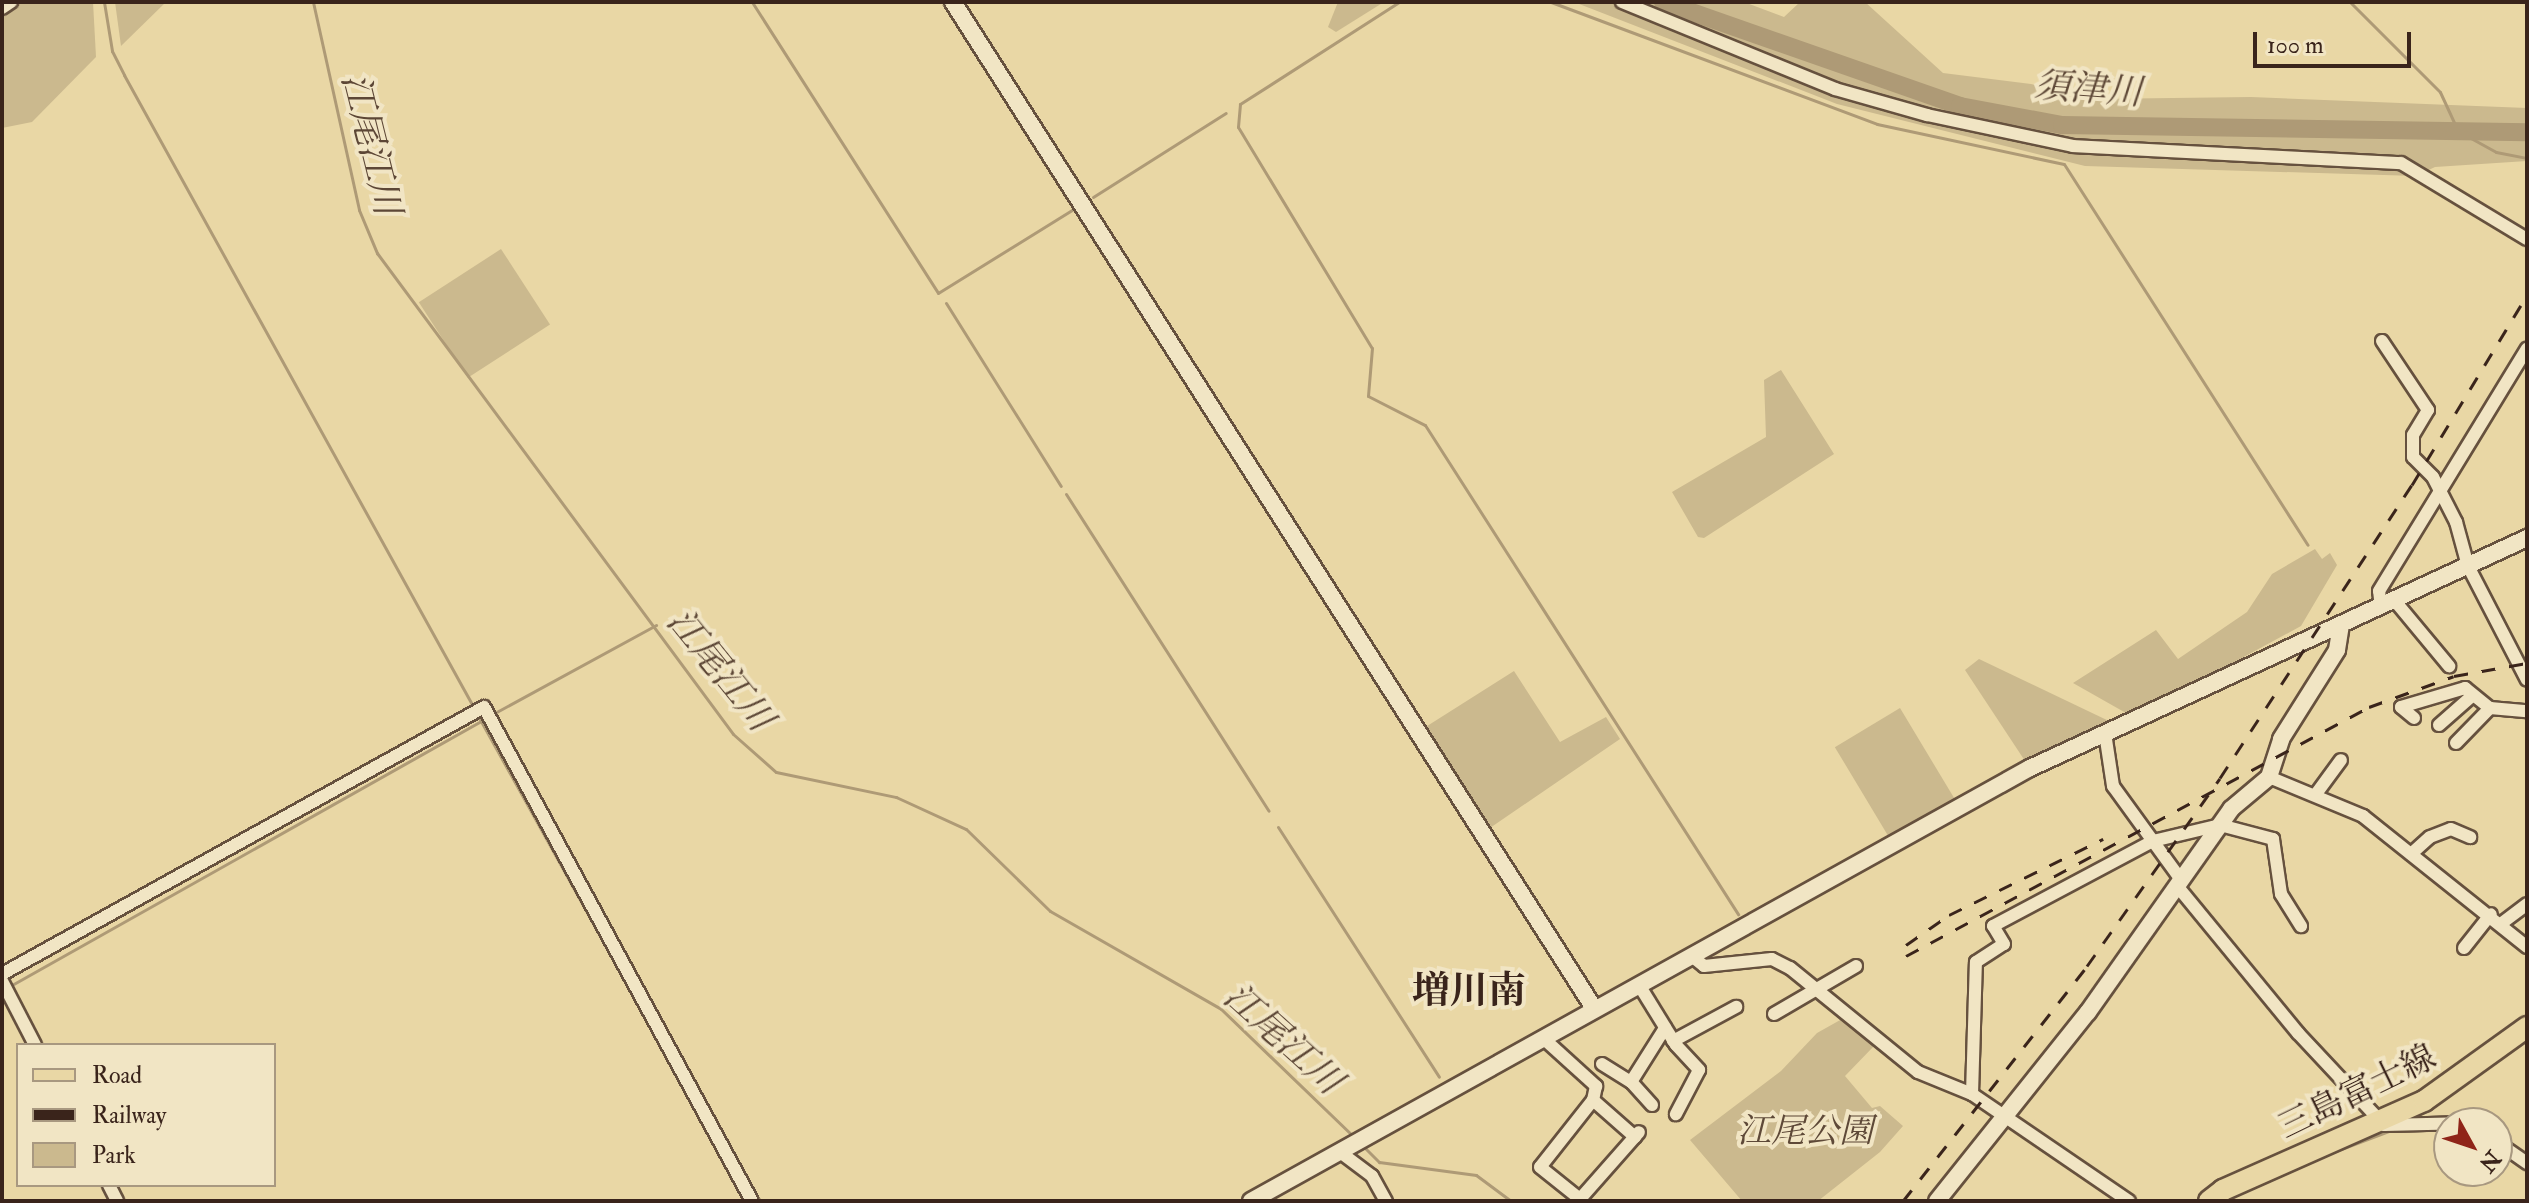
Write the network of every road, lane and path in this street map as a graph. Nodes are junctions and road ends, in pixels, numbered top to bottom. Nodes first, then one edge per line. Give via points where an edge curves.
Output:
1 (11, 2) edge
2 (953, 2) edge
3 (1622, 2) edge
4 (2, 8) edge
5 (2527, 239) edge
6 (2382, 341) dead end
7 (2527, 349) edge
8 (2437, 492) junction
9 (2527, 538) edge
10 (2468, 566) junction
11 (2388, 604) junction
12 (2341, 626) junction
13 (2449, 666) dead end
14 (2527, 680) edge
15 (2473, 695) junction
16 (2490, 708) junction
17 (2527, 711) edge
18 (2414, 718) dead end
19 (2439, 725) dead end
20 (2105, 733) junction
21 (2456, 743) dead end
22 (2341, 760) dead end
23 (2269, 777) junction
24 (2316, 794) junction
25 (2220, 825) junction
26 (2470, 837) dead end
27 (2153, 841) junction
28 (2411, 854) junction
29 (2180, 884) junction
30 (2527, 904) edge
31 (2496, 919) junction
32 (2301, 926) dead end
33 (2527, 947) edge
34 (2464, 948) dead end
35 (1693, 957) junction
36 (1856, 966) dead end
37 (2, 974) edge
38 (2, 981) edge
39 (1639, 985) junction
40 (1818, 989) junction
41 (1736, 1007) dead end
42 (1594, 1008) junction
43 (1774, 1014) dead end
44 (2527, 1027) edge
45 (1665, 1028) junction
46 (1543, 1038) junction
47 (1673, 1041) junction
48 (34, 1043) edge
49 (1602, 1064) dead end
50 (1631, 1082) junction
51 (1972, 1094) junction
52 (1593, 1100) junction
53 (1652, 1105) dead end
54 (1676, 1114) dead end
55 (2005, 1118) junction
56 (2379, 1121) junction
57 (2433, 1124) edge
58 (1344, 1151) junction
59 (752, 1201) edge
60 (1251, 1201) edge
61 (1386, 1201) edge
62 (1937, 1201) edge
63 (2129, 1201) edge
64 (2209, 1201) edge

1 - 4 street
2 - 42 street
3 - 5 street via 1835,89 2029,137 2073,146 2401,163
6 - 8 street via 2428,410 2413,435 2413,457 2433,477
7 - 8 street
8 - 10 street via 2456,522
8 - 11 street via 2379,591
9 - 10 street
10 - 11 street
10 - 14 street
11 - 12 street
11 - 13 street
12 - 20 street
12 - 23 street via 2337,650 2281,739
15 - 16 street
15 - 18 street via 2465,688 2401,707
15 - 19 street
16 - 17 street
16 - 21 street
20 - 27 street via 2113,786
20 - 35 street via 2030,768
22 - 24 street
23 - 24 street
23 - 25 street via 2246,792
24 - 28 street via 2363,816
25 - 27 street
25 - 29 street
25 - 32 street via 2273,839 2281,894
26 - 28 street via 2451,829 2430,837
27 - 29 street
27 - 51 street via 1993,926 2004,944 1976,962
28 - 31 street
29 - 55 street
29 - 56 street via 2298,1033
30 - 31 street
31 - 33 street
31 - 34 street
35 - 39 street
35 - 40 street via 1704,966 1723,967 1772,959
36 - 40 street
37 - 59 street via 484,707
38 - 48 street
39 - 42 street
39 - 45 street
40 - 43 street
40 - 51 street via 1918,1072
41 - 47 street
42 - 46 street
44 - 56 main road, 三島富士線 via 2437,1093
45 - 47 street
45 - 50 street
46 - 52 street via 1596,1086
46 - 58 street
47 - 54 street via 1699,1070
49 - 50 street
50 - 53 street
51 - 55 street
52 - 52 street via 1637,1134 1580,1199 1540,1167
55 - 62 street
55 - 63 street
56 - 57 street
56 - 64 main road, 三島富士線
58 - 60 street
58 - 61 street via 1372,1176

